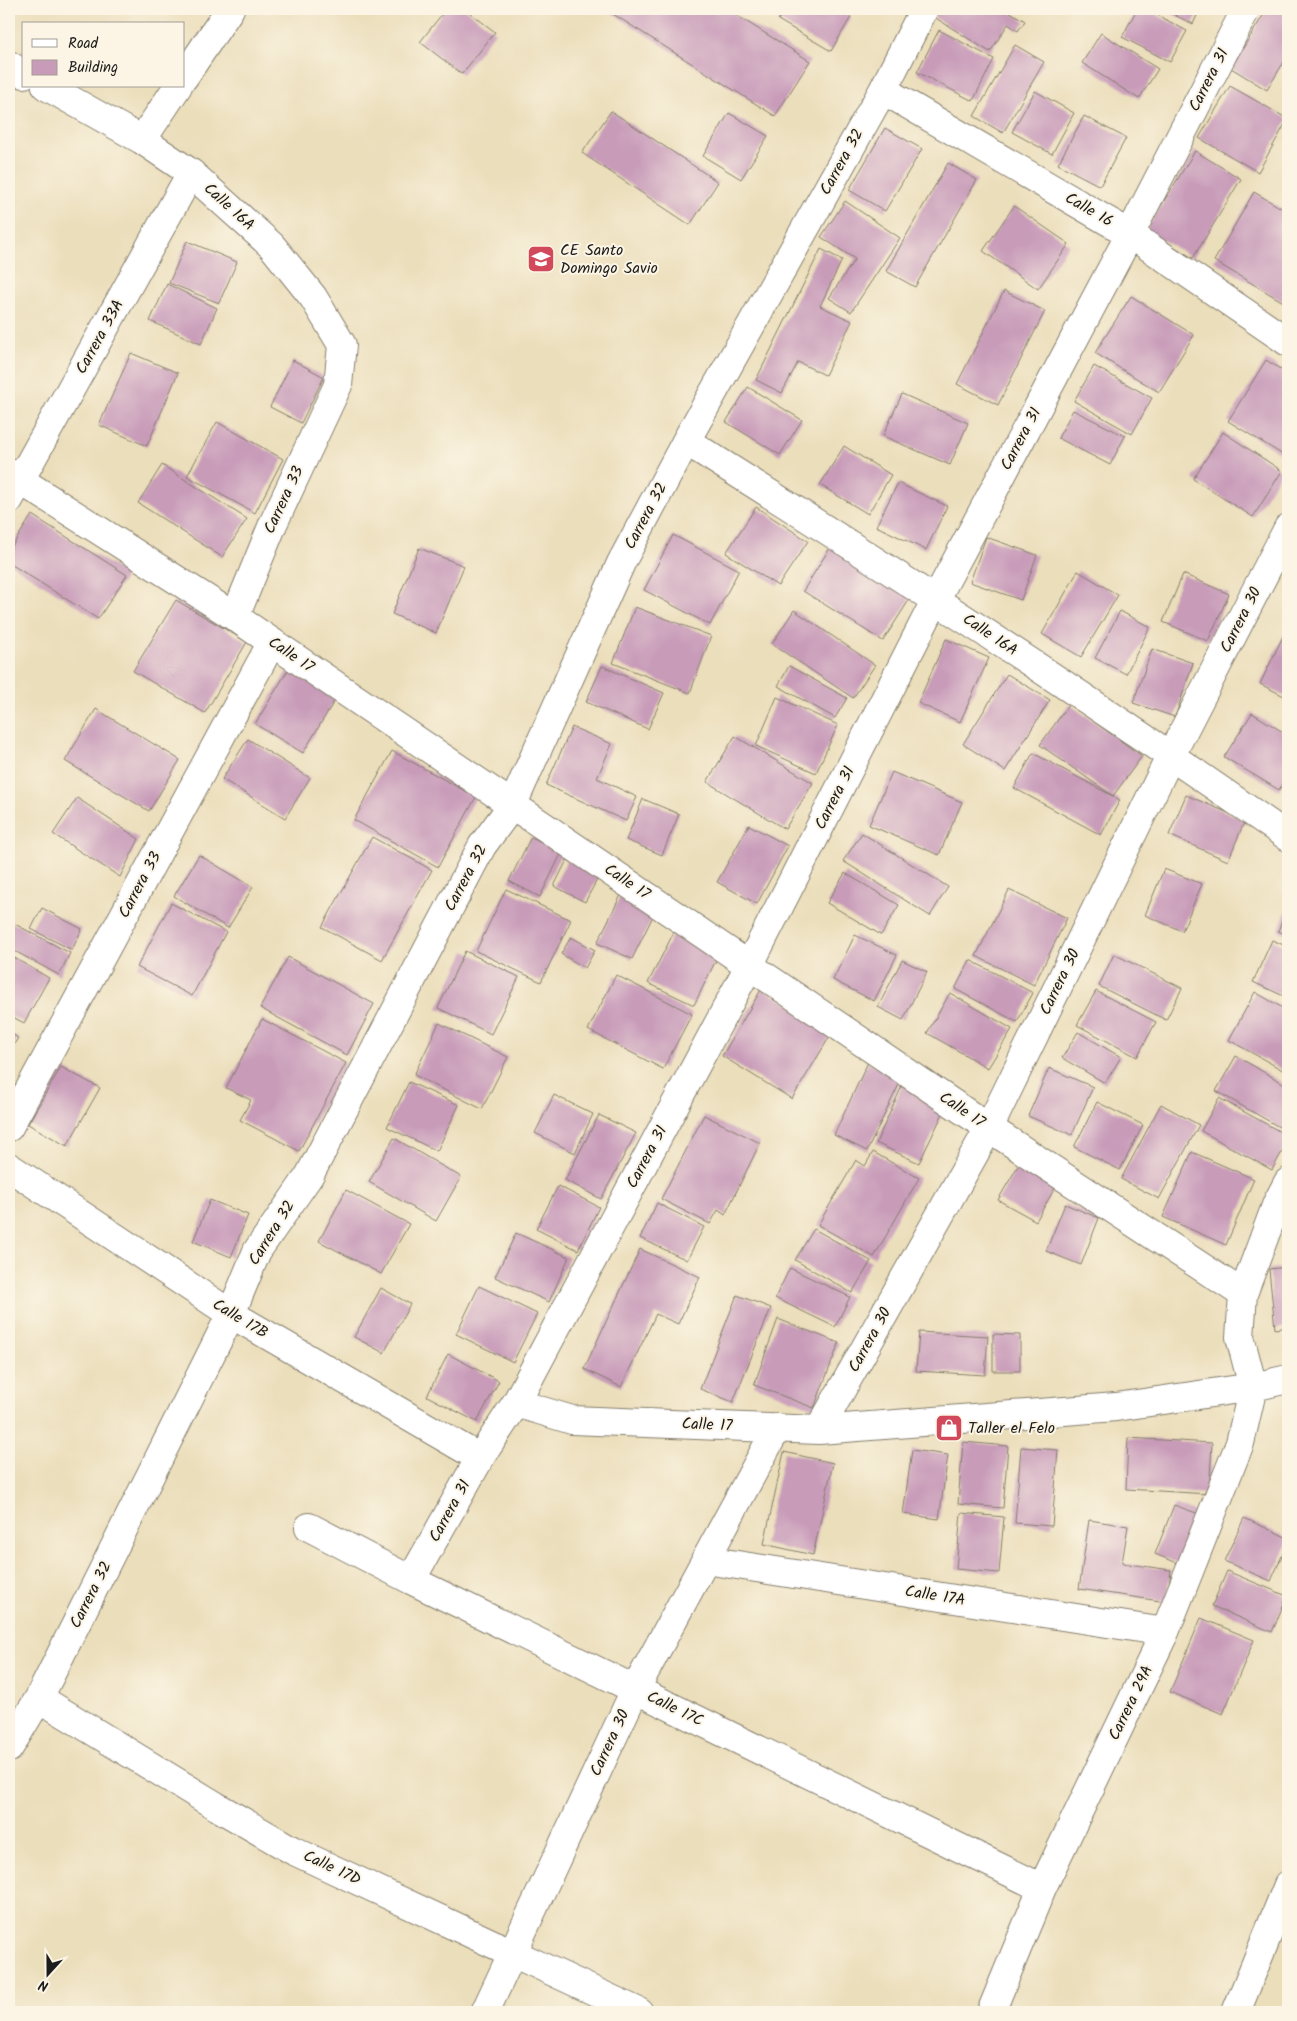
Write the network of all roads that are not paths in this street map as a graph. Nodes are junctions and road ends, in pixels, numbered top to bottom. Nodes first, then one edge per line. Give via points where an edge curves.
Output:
1 (230, 9) edge
2 (924, 9) edge
3 (1246, 9) edge
4 (9, 65) edge
5 (22, 73) edge
6 (185, 76) edge
7 (50, 88) edge
8 (177, 88) edge
9 (883, 90) junction
10 (142, 140) junction
11 (191, 173) junction
12 (1130, 234) junction
13 (1288, 342) edge
14 (338, 385) joint
15 (686, 440) junction
16 (12, 485) edge
17 (1288, 528) edge
18 (936, 599) junction
19 (235, 617) junction
20 (272, 642) junction
21 (1171, 755) junction
22 (512, 804) junction
23 (1288, 837) edge
24 (749, 966) junction
25 (9, 1128) edge
26 (989, 1128) junction
27 (9, 1167) edge
28 (1288, 1182) edge
29 (1243, 1294) junction
30 (230, 1314) junction
31 (1288, 1379) edge
32 (1253, 1387) junction
33 (516, 1403) junction
34 (777, 1428) junction
35 (819, 1430) junction
36 (480, 1458) junction
37 (309, 1526) dead end
38 (706, 1560) junction
39 (411, 1580) junction
40 (1165, 1632) junction
41 (635, 1690) junction
42 (39, 1698) junction
43 (9, 1748) edge
44 (1288, 1885) edge
45 (1042, 1888) junction
46 (512, 1953) junction
47 (485, 2012) edge
48 (639, 2012) edge
49 (991, 2012) edge
50 (1236, 2012) edge

1 - 6 street
2 - 9 street, Carrera 32
3 - 12 street, Carrera 31
4 - 5 street
7 - 10 street, Calle 16A
8 - 10 street
9 - 12 street, Calle 16
9 - 15 street, Carrera 32
10 - 11 street, Calle 16A
11 - 14 street, Calle 16A via 272,246 314,297 342,346
11 - 16 street, Carrera 33A
12 - 13 street, Calle 16
12 - 18 street, Carrera 31
14 - 19 street, Carrera 33 via 273,524
15 - 18 street, Calle 16A
15 - 22 street, Carrera 32 via 622,563
16 - 19 street, Calle 17
17 - 21 street, Carrera 30
18 - 21 street, Calle 16A
18 - 24 street, Carrera 31
19 - 20 street, Calle 17
20 - 22 street, Calle 17
20 - 25 street, Carrera 33
21 - 23 street, Calle 16A
21 - 26 street, Carrera 30
22 - 24 street, Calle 17
22 - 30 street, Carrera 32 via 482,846 310,1176 257,1251
24 - 26 street, Calle 17
24 - 33 street, Carrera 31
26 - 29 street, Calle 17
26 - 35 street, Carrera 30
27 - 30 street, Calle 17B
28 - 29 street via 1277,1202
29 - 32 street via 1240,1337
30 - 36 street, Calle 17B
30 - 42 street, Carrera 32
31 - 32 street, Calle 17
32 - 35 street, Calle 17 via 1116,1407
32 - 40 street, Carrera 29A via 1240,1442
33 - 34 street, Calle 17 via 572,1420
33 - 36 street, Carrera 31
34 - 35 street, Calle 17
34 - 38 street, Carrera 30
36 - 39 street, Carrera 31
37 - 39 street, Calle 17C
38 - 40 street, Calle 17A
38 - 41 street, Carrera 30
39 - 41 street, Calle 17C
40 - 45 street, Carrera 29A
41 - 45 street, Calle 17C
41 - 46 street, Carrera 30
42 - 43 street, Carrera 32
42 - 46 street, Calle 17D via 292,1850
44 - 50 street
45 - 49 street, Carrera 29A
46 - 47 street, Carrera 30
46 - 48 street, Calle 17D

